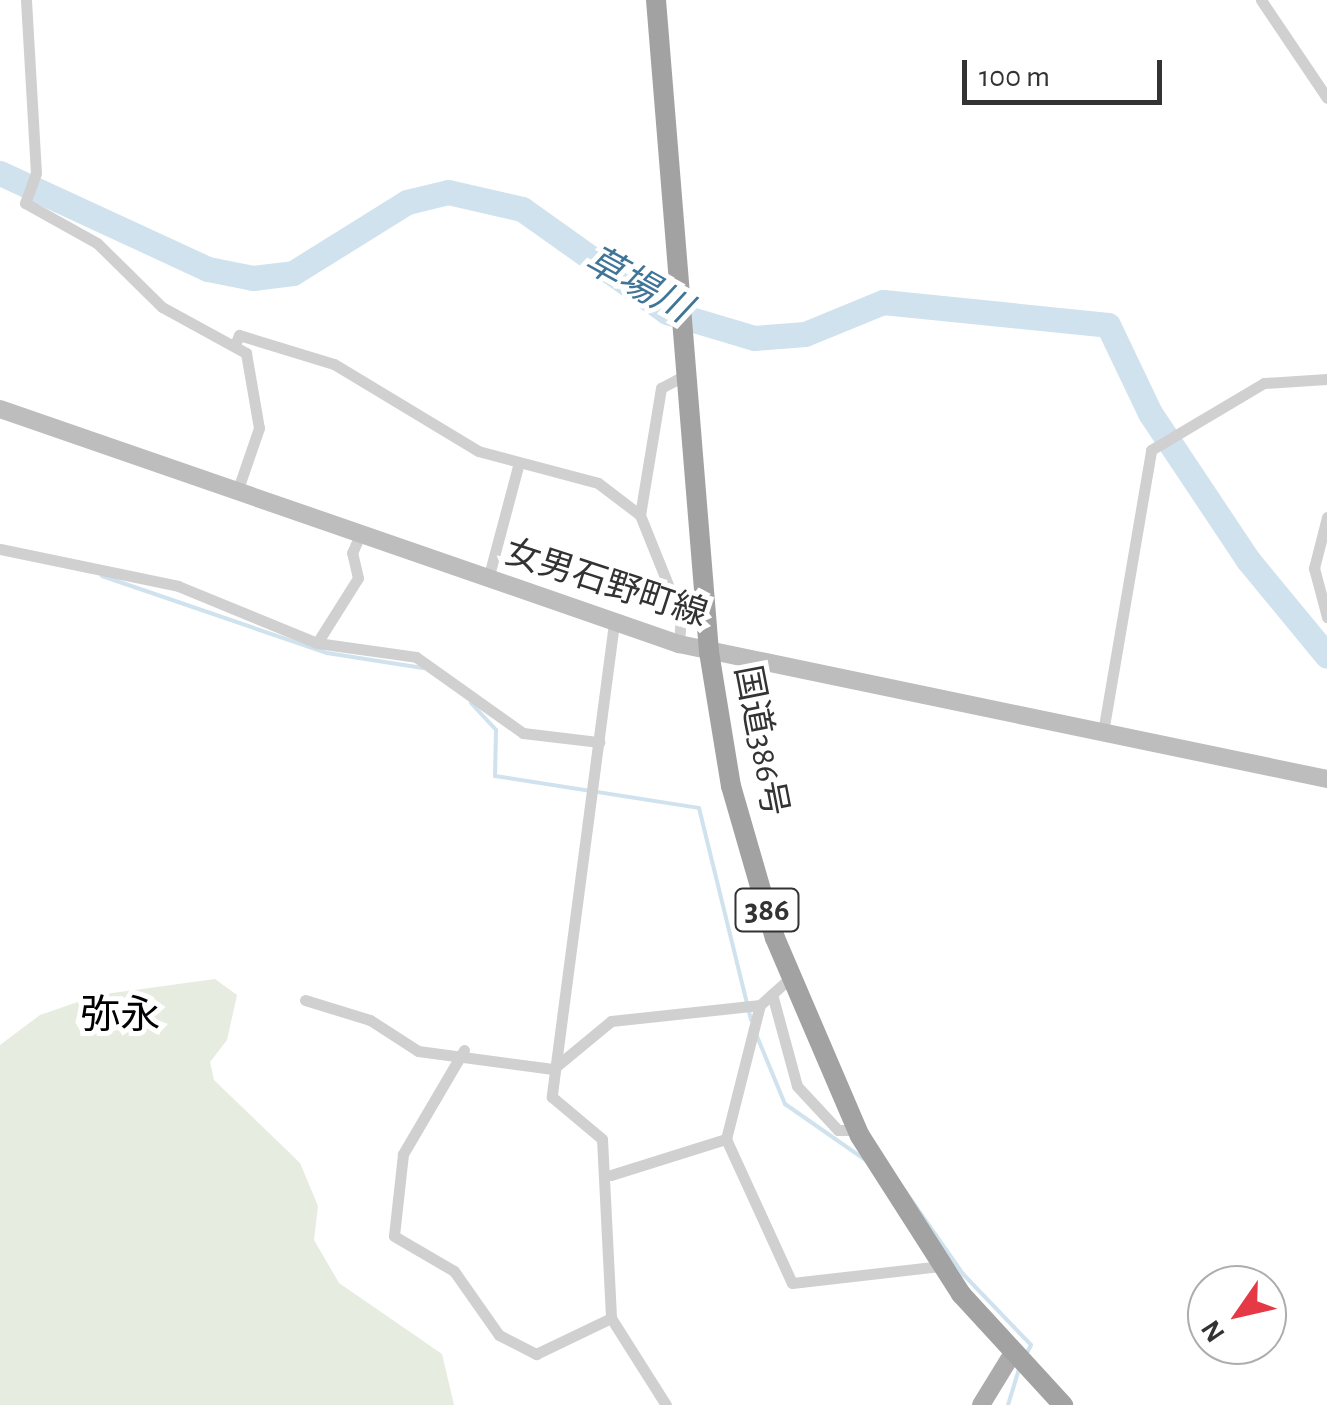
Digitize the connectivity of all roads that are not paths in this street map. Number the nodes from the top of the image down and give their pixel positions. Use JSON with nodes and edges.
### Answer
{"nodes":[{"id":1,"x":26,"y":0,"type":"edge"},
{"id":2,"x":656,"y":0,"type":"edge"},
{"id":3,"x":1261,"y":0,"type":"edge"},
{"id":4,"x":1322,"y":83,"type":"edge"},
{"id":5,"x":1327,"y":98,"type":"edge"},
{"id":6,"x":235,"y":345,"type":"junction"},
{"id":7,"x":680,"y":378,"type":"junction"},
{"id":8,"x":1327,"y":379,"type":"edge"},
{"id":9,"x":0,"y":409,"type":"edge"},
{"id":10,"x":518,"y":466,"type":"junction"},
{"id":11,"x":237,"y":492,"type":"junction"},
{"id":12,"x":640,"y":515,"type":"junction"},
{"id":13,"x":1327,"y":517,"type":"edge"},
{"id":14,"x":360,"y":535,"type":"junction"},
{"id":15,"x":0,"y":549,"type":"edge"},
{"id":16,"x":488,"y":579,"type":"junction"},
{"id":17,"x":1327,"y":617,"type":"edge"},
{"id":18,"x":614,"y":623,"type":"junction"},
{"id":19,"x":317,"y":643,"type":"junction"},
{"id":20,"x":679,"y":644,"type":"junction"},
{"id":21,"x":709,"y":652,"type":"junction"},
{"id":22,"x":1103,"y":732,"type":"junction"},
{"id":23,"x":599,"y":742,"type":"junction"},
{"id":24,"x":1327,"y":778,"type":"edge"},
{"id":25,"x":790,"y":978,"type":"junction"},
{"id":26,"x":772,"y":994,"type":"junction"},
{"id":27,"x":304,"y":1000,"type":"dead end"},
{"id":28,"x":760,"y":1005,"type":"junction"},
{"id":29,"x":464,"y":1050,"type":"junction"},
{"id":30,"x":554,"y":1068,"type":"junction"},
{"id":31,"x":858,"y":1130,"type":"junction"},
{"id":32,"x":726,"y":1140,"type":"junction"},
{"id":33,"x":610,"y":1175,"type":"junction"},
{"id":34,"x":942,"y":1266,"type":"junction"},
{"id":35,"x":611,"y":1318,"type":"junction"},
{"id":36,"x":1011,"y":1356,"type":"junction"},
{"id":37,"x":666,"y":1405,"type":"edge"},
{"id":38,"x":981,"y":1405,"type":"edge"},
{"id":39,"x":1064,"y":1405,"type":"edge"}],
"edges":[{"from":1,"to":6,"type":"street"},
{"from":2,"to":7,"type":"highway","name":"国道386号","number":"386"},
{"from":3,"to":4,"type":"street"},
{"from":4,"to":5,"type":"street"},
{"from":6,"to":10,"type":"street"},
{"from":6,"to":11,"type":"street"},
{"from":7,"to":12,"type":"street"},
{"from":7,"to":21,"type":"highway","name":"国道386号","number":"386"},
{"from":8,"to":22,"type":"street"},
{"from":9,"to":11,"type":"main road","name":"女男石野町線"},
{"from":10,"to":12,"type":"street"},
{"from":10,"to":16,"type":"street"},
{"from":11,"to":14,"type":"main road","name":"女男石野町線"},
{"from":12,"to":20,"type":"street"},
{"from":13,"to":17,"type":"street"},
{"from":14,"to":16,"type":"main road","name":"女男石野町線"},
{"from":14,"to":19,"type":"street"},
{"from":15,"to":19,"type":"street"},
{"from":16,"to":18,"type":"main road","name":"女男石野町線"},
{"from":18,"to":20,"type":"main road","name":"女男石野町線"},
{"from":18,"to":23,"type":"street"},
{"from":19,"to":23,"type":"street"},
{"from":20,"to":21,"type":"main road","name":"女男石野町線"},
{"from":21,"to":22,"type":"main road","name":"女男石野町線"},
{"from":21,"to":25,"type":"highway","name":"国道386号","number":"386"},
{"from":22,"to":24,"type":"main road","name":"女男石野町線"},
{"from":23,"to":30,"type":"street"},
{"from":25,"to":26,"type":"street"},
{"from":25,"to":31,"type":"highway","name":"国道386号","number":"386"},
{"from":26,"to":28,"type":"street"},
{"from":26,"to":31,"type":"street"},
{"from":27,"to":29,"type":"street"},
{"from":28,"to":30,"type":"street"},
{"from":28,"to":32,"type":"street"},
{"from":29,"to":30,"type":"street"},
{"from":29,"to":35,"type":"street"},
{"from":30,"to":33,"type":"street"},
{"from":31,"to":34,"type":"highway","name":"国道386号","number":"386"},
{"from":32,"to":33,"type":"street"},
{"from":32,"to":34,"type":"street"},
{"from":33,"to":35,"type":"street"},
{"from":34,"to":36,"type":"highway","name":"国道386号","number":"386"},
{"from":35,"to":37,"type":"street"},
{"from":36,"to":38,"type":"main road"},
{"from":36,"to":39,"type":"highway","name":"国道386号","number":"386"}]}
